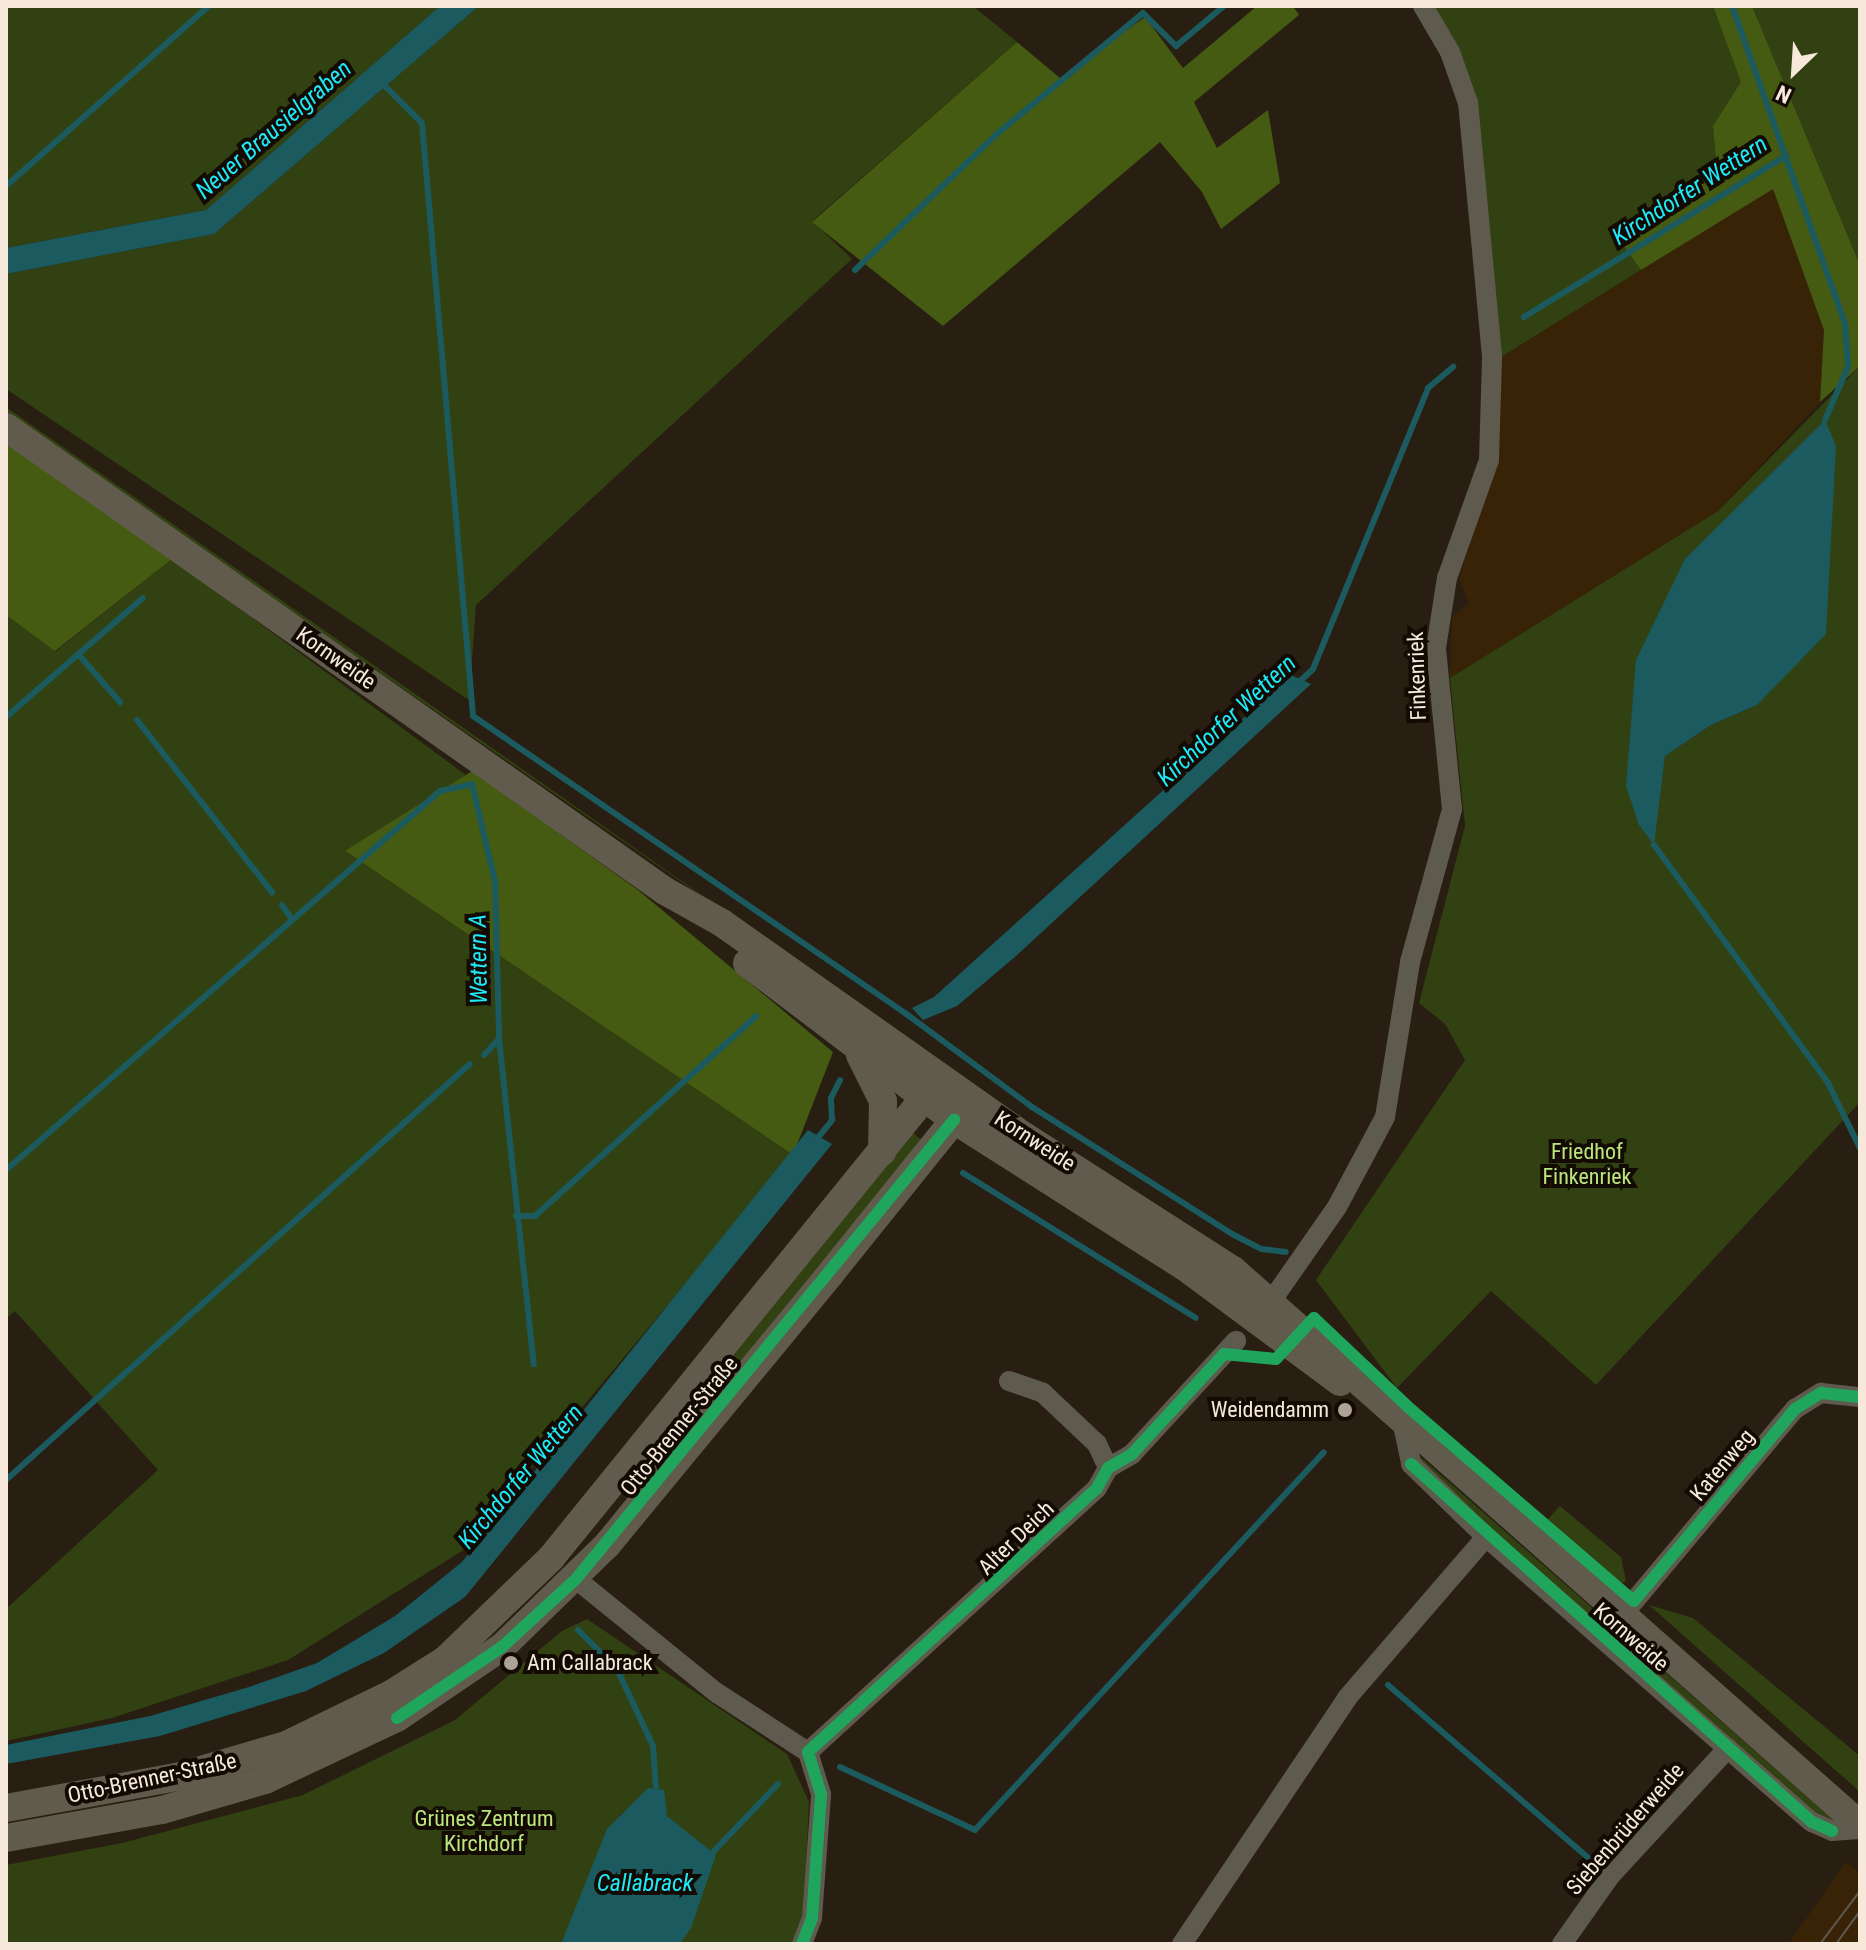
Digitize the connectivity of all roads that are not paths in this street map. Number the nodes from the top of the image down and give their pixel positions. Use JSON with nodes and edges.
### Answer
{"nodes":[{"id":1,"x":1423,"y":6,"type":"edge"},
{"id":2,"x":6,"y":427,"type":"edge"},
{"id":3,"x":665,"y":891,"type":"junction"},
{"id":4,"x":847,"y":1038,"type":"junction"},
{"id":5,"x":955,"y":1088,"type":"junction"},
{"id":6,"x":924,"y":1098,"type":"junction"},
{"id":7,"x":954,"y":1120,"type":"junction"},
{"id":8,"x":882,"y":1152,"type":"junction"},
{"id":9,"x":1265,"y":1310,"type":"junction"},
{"id":10,"x":1236,"y":1341,"type":"dead end"},
{"id":11,"x":1009,"y":1381,"type":"dead end"},
{"id":12,"x":1860,"y":1397,"type":"edge"},
{"id":13,"x":1396,"y":1418,"type":"junction"},
{"id":14,"x":1108,"y":1468,"type":"junction"},
{"id":15,"x":1486,"y":1537,"type":"junction"},
{"id":16,"x":551,"y":1558,"type":"junction"},
{"id":17,"x":576,"y":1579,"type":"junction"},
{"id":18,"x":1620,"y":1618,"type":"junction"},
{"id":19,"x":1728,"y":1748,"type":"junction"},
{"id":20,"x":808,"y":1752,"type":"junction"},
{"id":21,"x":6,"y":1808,"type":"edge"},
{"id":22,"x":1860,"y":1827,"type":"edge"},
{"id":23,"x":6,"y":1838,"type":"edge"},
{"id":24,"x":802,"y":1944,"type":"edge"},
{"id":25,"x":1182,"y":1944,"type":"edge"},
{"id":26,"x":1562,"y":1944,"type":"edge"}],
"edges":[{"from":1,"to":9,"type":"street","name":"Finkenriek"},
{"from":2,"to":3,"type":"main road","name":"Kornweide"},
{"from":3,"to":4,"type":"main road","name":"Kornweide"},
{"from":3,"to":5,"type":"main road","name":"Kornweide"},
{"from":4,"to":6,"type":"main road","name":"Kornweide"},
{"from":4,"to":8,"type":"main road"},
{"from":5,"to":6,"type":"main road"},
{"from":5,"to":7,"type":"main road"},
{"from":5,"to":9,"type":"main road","name":"Kornweide"},
{"from":6,"to":7,"type":"main road","name":"Kornweide"},
{"from":6,"to":8,"type":"main road","name":"Otto-Brenner-Straße"},
{"from":7,"to":9,"type":"main road","name":"Kornweide"},
{"from":7,"to":17,"type":"main road","name":"Otto-Brenner-Straße"},
{"from":8,"to":16,"type":"main road","name":"Otto-Brenner-Straße"},
{"from":9,"to":13,"type":"main road","name":"Kornweide"},
{"from":10,"to":14,"type":"street","name":"Alter Deich"},
{"from":11,"to":14,"type":"street"},
{"from":12,"to":18,"type":"street","name":"Katenweg"},
{"from":13,"to":15,"type":"street","name":"Kornweide"},
{"from":13,"to":18,"type":"main road","name":"Kornweide"},
{"from":14,"to":20,"type":"street","name":"Alter Deich"},
{"from":15,"to":19,"type":"street","name":"Kornweide"},
{"from":15,"to":25,"type":"street"},
{"from":16,"to":17,"type":"main road"},
{"from":16,"to":21,"type":"main road","name":"Otto-Brenner-Straße"},
{"from":17,"to":20,"type":"street"},
{"from":17,"to":23,"type":"main road","name":"Otto-Brenner-Straße"},
{"from":18,"to":22,"type":"main road","name":"Kornweide"},
{"from":19,"to":22,"type":"street","name":"Kornweide"},
{"from":19,"to":26,"type":"street","name":"Siebenbrüderweide"},
{"from":20,"to":24,"type":"street"}]}
